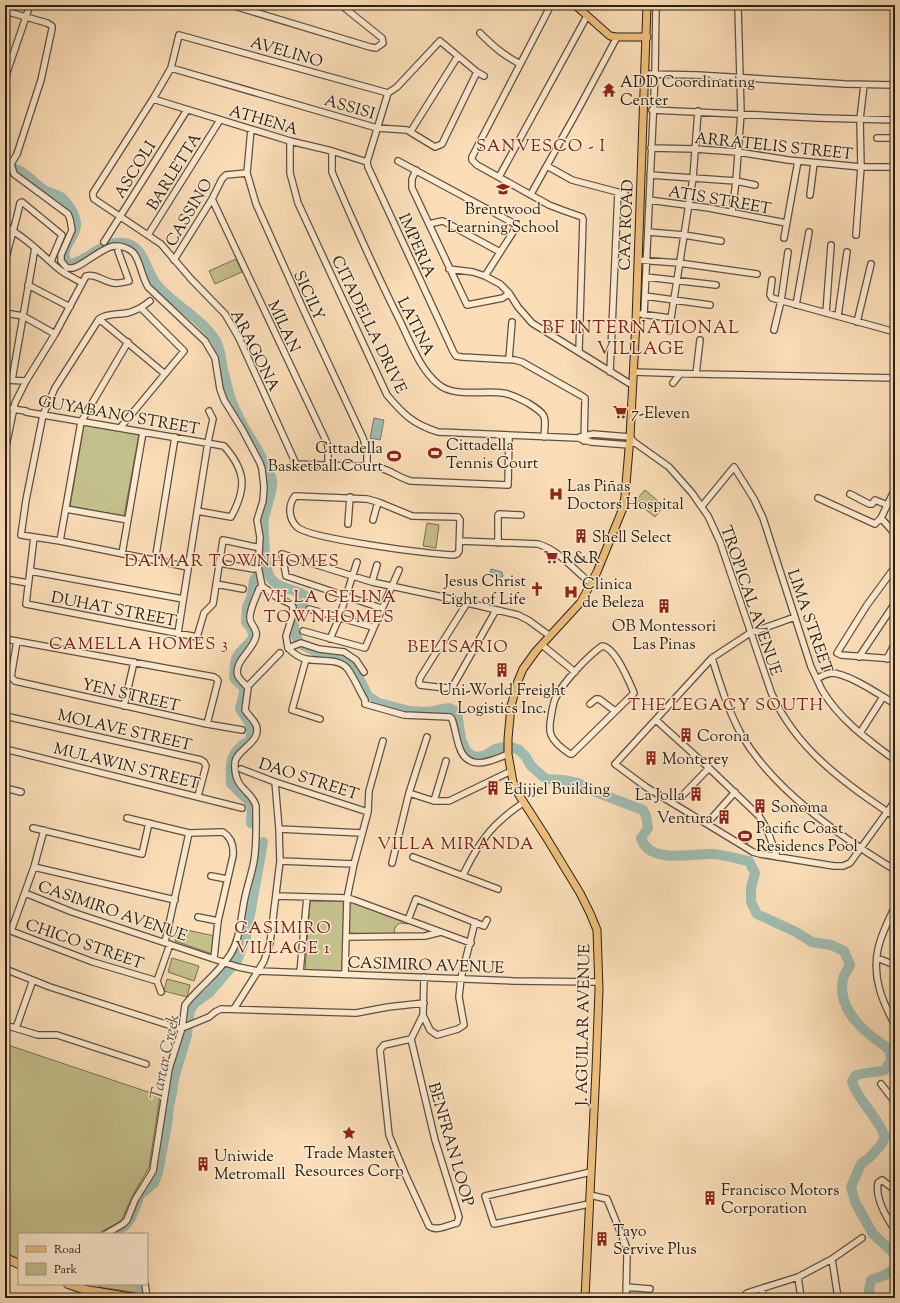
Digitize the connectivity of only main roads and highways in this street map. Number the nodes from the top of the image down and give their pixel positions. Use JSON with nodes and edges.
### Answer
{"nodes":[{"id":1,"x":575,"y":5,"type":"edge"},
{"id":2,"x":647,"y":5,"type":"edge"},
{"id":3,"x":646,"y":37,"type":"junction"},
{"id":4,"x":508,"y":740,"type":"joint"},
{"id":5,"x":5,"y":1258,"type":"edge"},
{"id":6,"x":18,"y":1264,"type":"edge"},
{"id":7,"x":71,"y":1285,"type":"edge"},
{"id":8,"x":116,"y":1297,"type":"edge"},
{"id":9,"x":134,"y":1298,"type":"edge"},
{"id":10,"x":584,"y":1298,"type":"edge"}],
"edges":[{"from":1,"to":3,"type":"main road"},
{"from":2,"to":3,"type":"main road","name":"CAA ROAD"},
{"from":3,"to":4,"type":"main road","name":"CAA ROAD"},
{"from":4,"to":10,"type":"main road","name":"J. AGUILAR AVENUE"},
{"from":5,"to":6,"type":"highway"},
{"from":7,"to":8,"type":"highway"},
{"from":8,"to":9,"type":"highway"}]}
